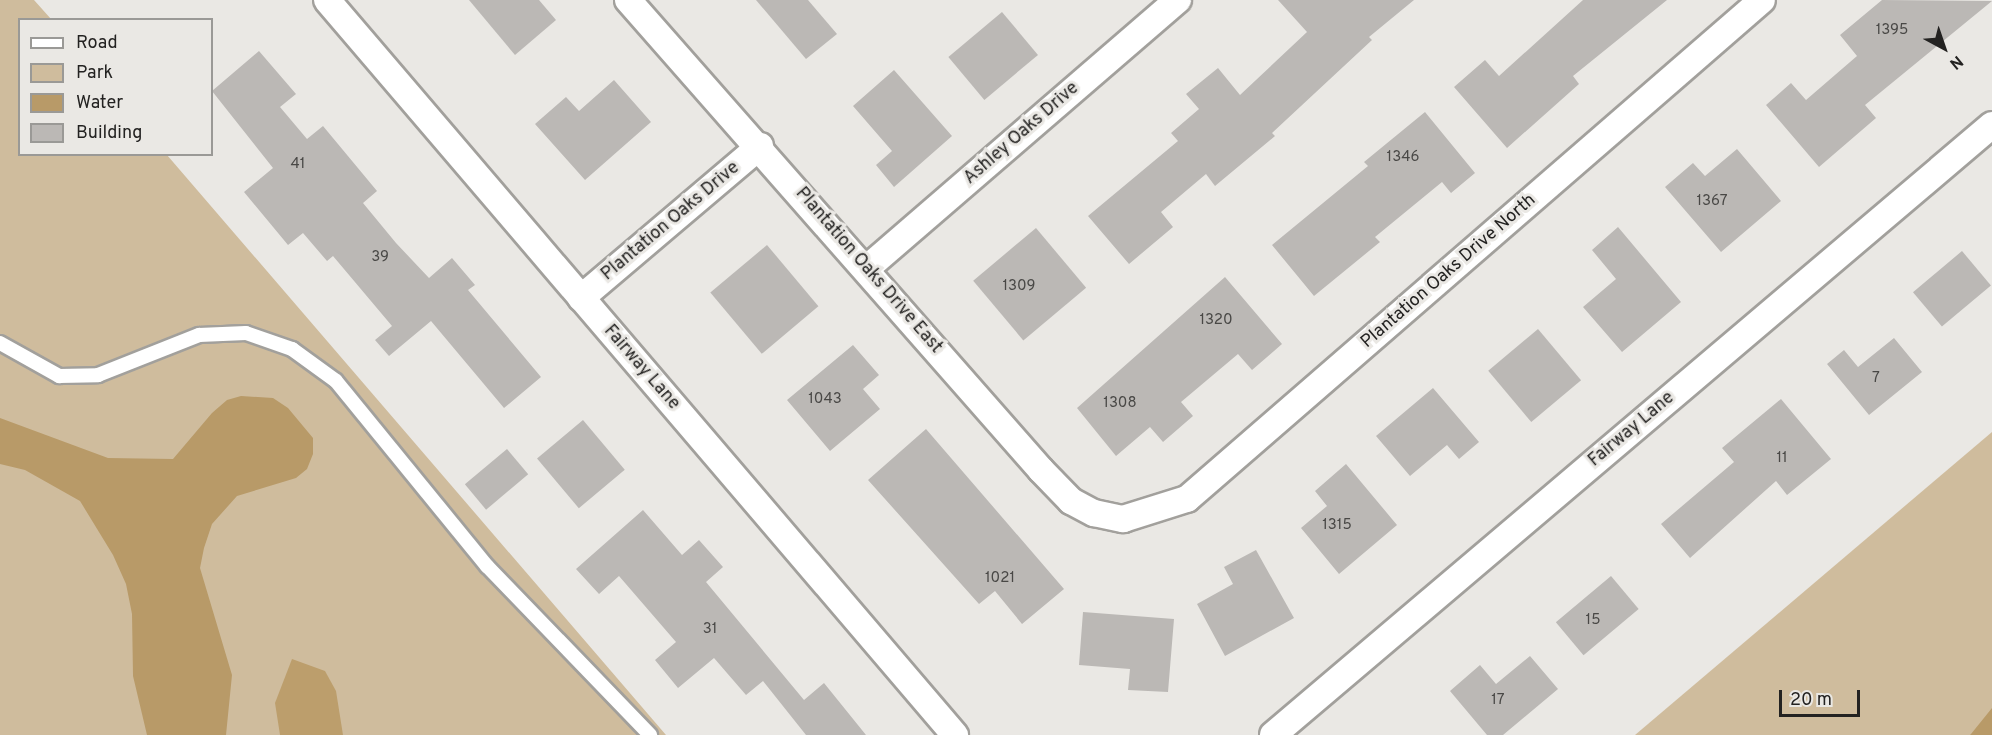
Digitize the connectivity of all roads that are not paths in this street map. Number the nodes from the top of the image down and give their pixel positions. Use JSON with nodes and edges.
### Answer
{"nodes":[{"id":1,"x":327,"y":0,"type":"edge"},
{"id":2,"x":628,"y":0,"type":"edge"},
{"id":3,"x":1178,"y":0,"type":"edge"},
{"id":4,"x":1762,"y":0,"type":"edge"},
{"id":5,"x":1992,"y":125,"type":"edge"},
{"id":6,"x":760,"y":146,"type":"junction"},
{"id":7,"x":866,"y":269,"type":"junction"},
{"id":8,"x":581,"y":298,"type":"junction"},
{"id":9,"x":0,"y":343,"type":"edge"},
{"id":10,"x":1123,"y":519,"type":"joint"},
{"id":11,"x":650,"y":735,"type":"edge"},
{"id":12,"x":955,"y":735,"type":"edge"},
{"id":13,"x":1273,"y":735,"type":"edge"}],
"edges":[{"from":1,"to":8,"type":"street","name":"Fairway Lane"},
{"from":2,"to":6,"type":"street","name":"Plantation Oaks Drive East"},
{"from":3,"to":7,"type":"street","name":"Ashley Oaks Drive"},
{"from":4,"to":10,"type":"street","name":"Plantation Oaks Drive North"},
{"from":5,"to":13,"type":"street","name":"Fairway Lane"},
{"from":6,"to":7,"type":"street","name":"Plantation Oaks Drive East"},
{"from":6,"to":8,"type":"street","name":"Plantation Oaks Drive"},
{"from":7,"to":10,"type":"street","name":"Plantation Oaks Drive East"},
{"from":8,"to":12,"type":"street","name":"Fairway Lane"},
{"from":9,"to":11,"type":"lane"}]}
